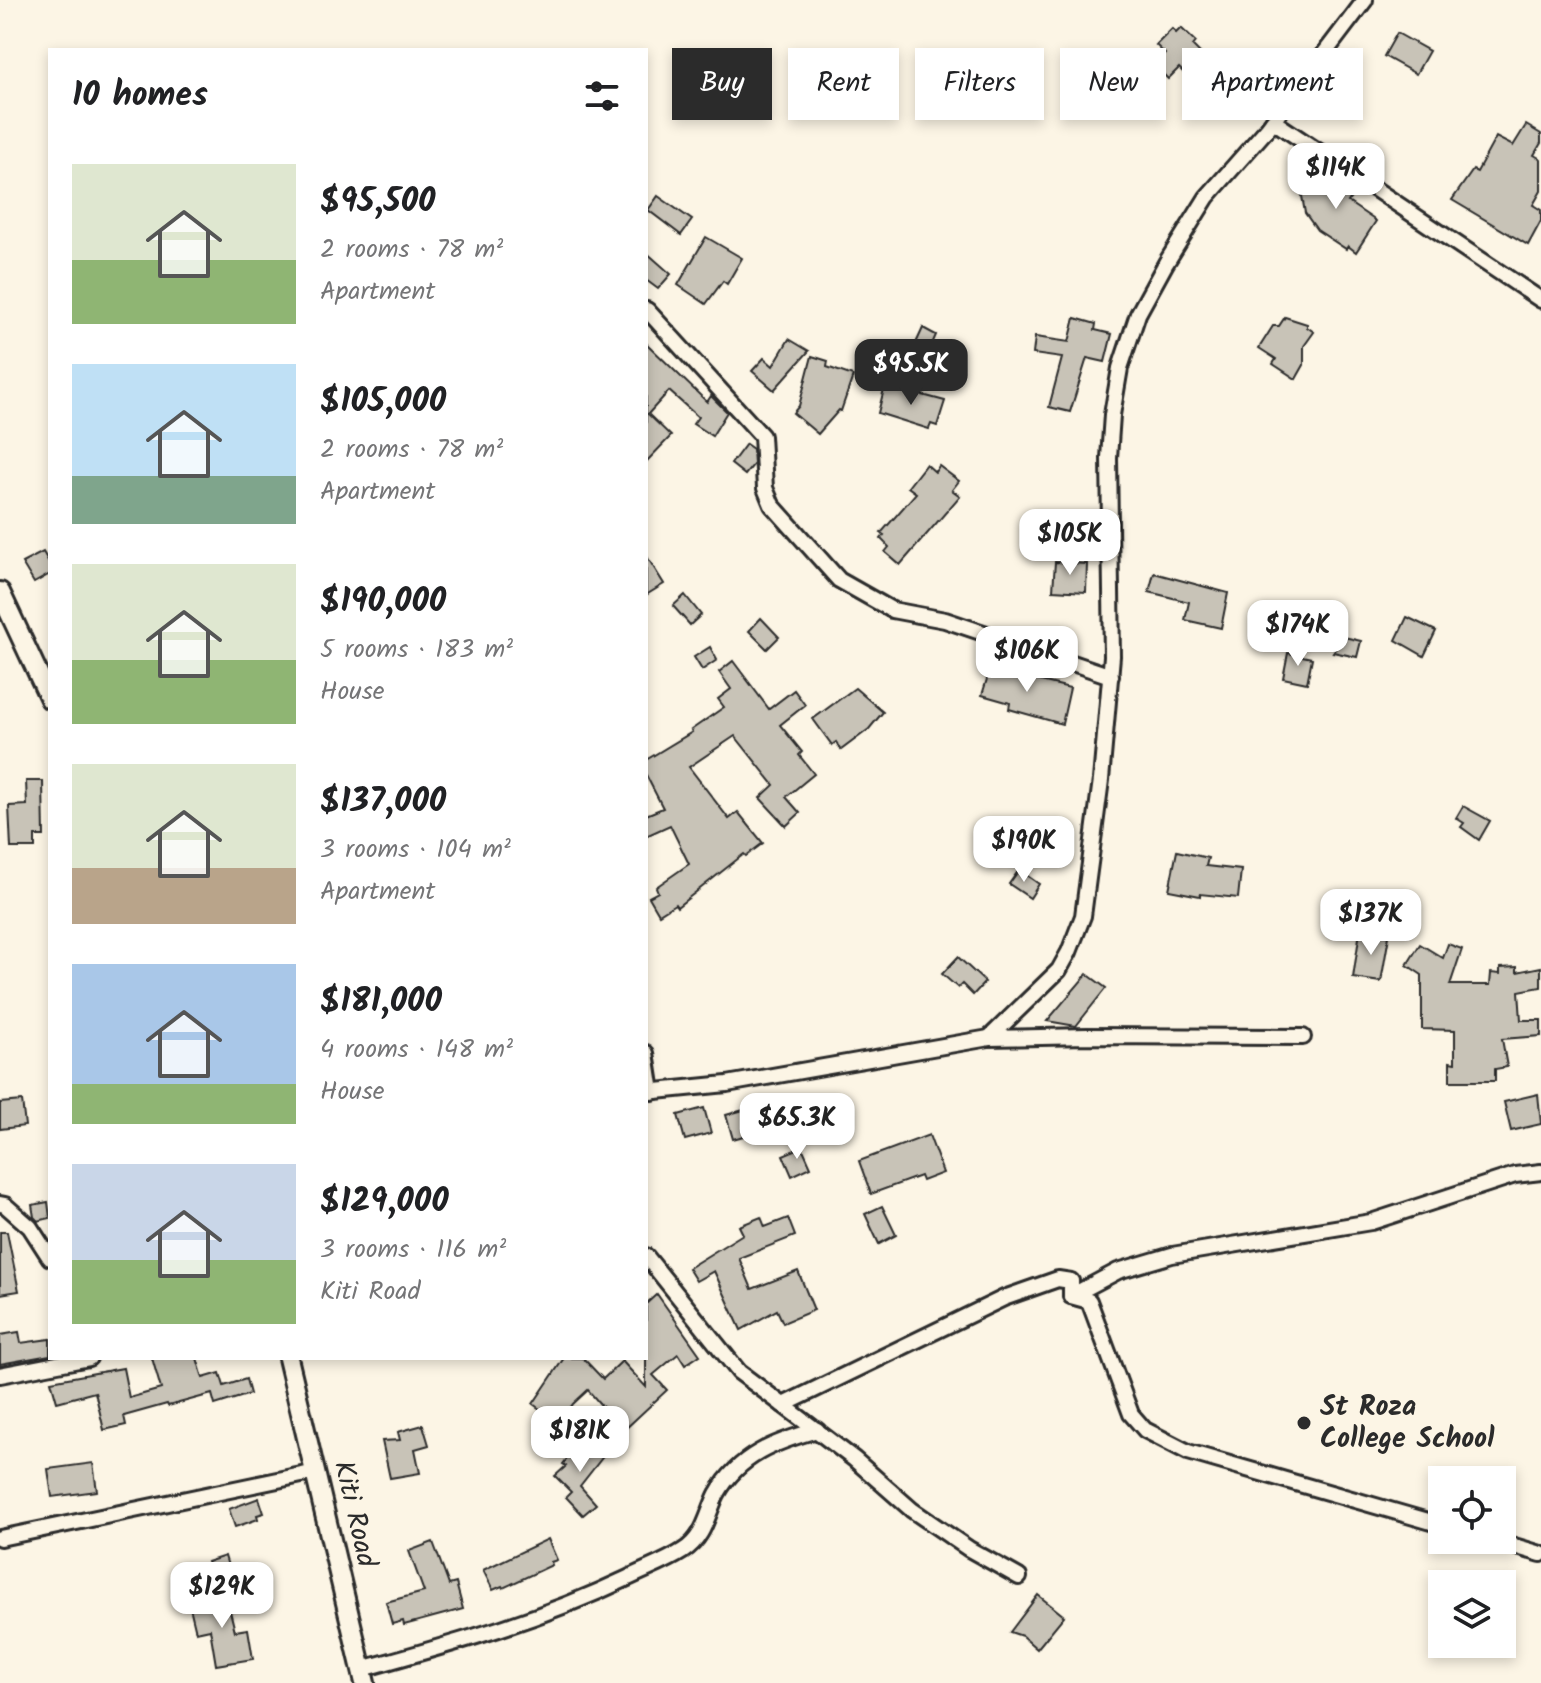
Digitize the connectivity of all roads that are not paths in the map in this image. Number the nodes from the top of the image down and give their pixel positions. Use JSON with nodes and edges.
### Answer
{"nodes":[{"id":1,"x":1365,"y":0,"type":"edge"},
{"id":2,"x":1273,"y":121,"type":"junction"},
{"id":3,"x":1541,"y":300,"type":"edge"},
{"id":4,"x":648,"y":311,"type":"edge"},
{"id":5,"x":0,"y":592,"type":"edge"},
{"id":6,"x":1111,"y":676,"type":"junction"},
{"id":7,"x":48,"y":695,"type":"edge"},
{"id":8,"x":1303,"y":1037,"type":"dead end"},
{"id":9,"x":989,"y":1038,"type":"junction"},
{"id":10,"x":649,"y":1092,"type":"edge"},
{"id":11,"x":1541,"y":1172,"type":"edge"},
{"id":12,"x":0,"y":1204,"type":"edge"},
{"id":13,"x":48,"y":1255,"type":"edge"},
{"id":14,"x":648,"y":1258,"type":"edge"},
{"id":15,"x":1071,"y":1296,"type":"junction"},
{"id":16,"x":79,"y":1360,"type":"edge"},
{"id":17,"x":288,"y":1360,"type":"edge"},
{"id":18,"x":0,"y":1375,"type":"edge"},
{"id":19,"x":783,"y":1405,"type":"junction"},
{"id":20,"x":817,"y":1430,"type":"junction"},
{"id":21,"x":316,"y":1472,"type":"junction"},
{"id":22,"x":1428,"y":1521,"type":"edge"},
{"id":23,"x":0,"y":1538,"type":"edge"},
{"id":24,"x":1516,"y":1547,"type":"edge"},
{"id":25,"x":1541,"y":1554,"type":"edge"},
{"id":26,"x":1019,"y":1577,"type":"dead end"},
{"id":27,"x":364,"y":1676,"type":"edge"}],
"edges":[{"from":1,"to":2,"type":"street"},
{"from":2,"to":3,"type":"street"},
{"from":2,"to":6,"type":"street"},
{"from":4,"to":6,"type":"street"},
{"from":5,"to":7,"type":"street"},
{"from":6,"to":9,"type":"street"},
{"from":8,"to":9,"type":"street"},
{"from":9,"to":10,"type":"street"},
{"from":11,"to":15,"type":"street"},
{"from":12,"to":13,"type":"street"},
{"from":14,"to":19,"type":"street"},
{"from":15,"to":19,"type":"street"},
{"from":15,"to":22,"type":"street"},
{"from":16,"to":18,"type":"street"},
{"from":17,"to":21,"type":"street","name":"Kiti Road"},
{"from":19,"to":20,"type":"street"},
{"from":20,"to":26,"type":"street"},
{"from":20,"to":27,"type":"street"},
{"from":21,"to":23,"type":"street"},
{"from":21,"to":27,"type":"street","name":"Kiti Road"},
{"from":24,"to":25,"type":"street"}]}
